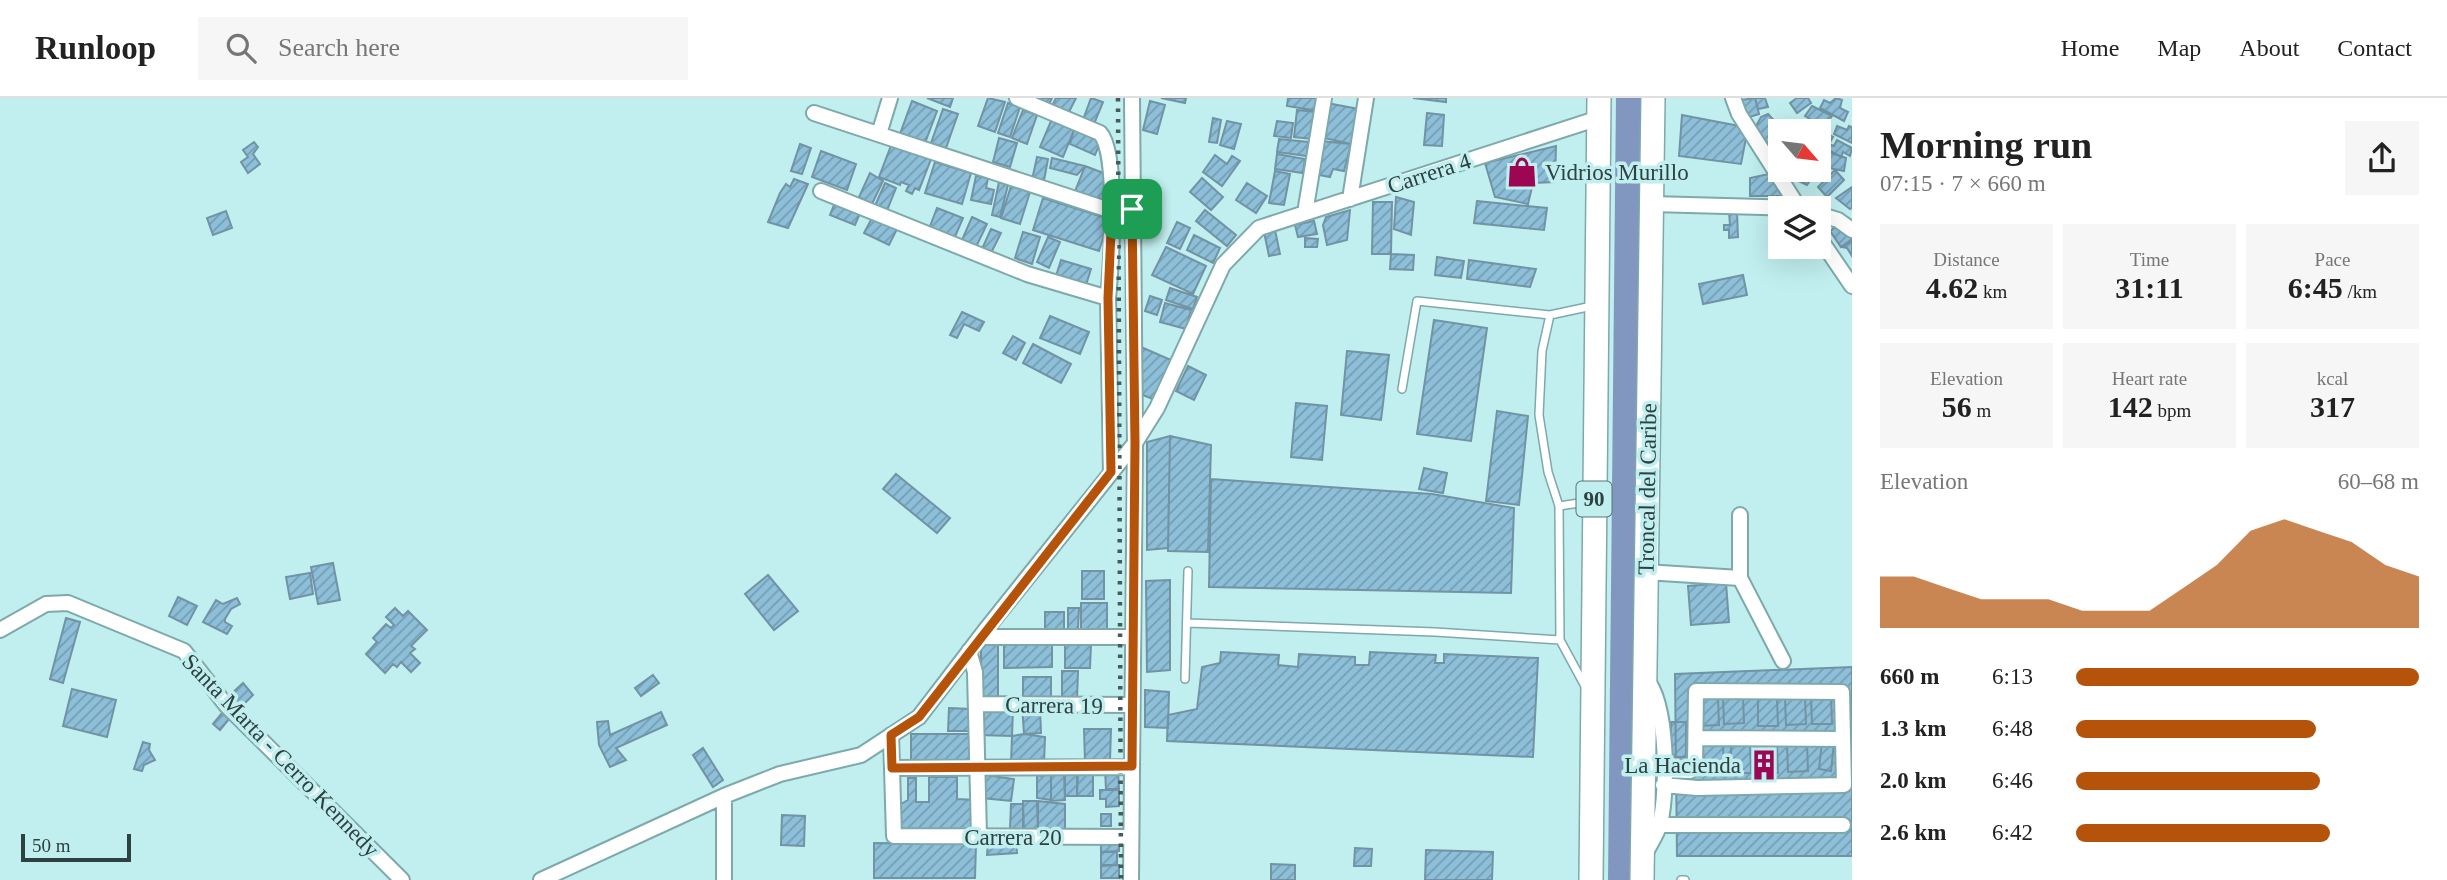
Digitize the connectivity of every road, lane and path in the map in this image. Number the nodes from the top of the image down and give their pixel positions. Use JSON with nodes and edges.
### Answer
{"nodes":[{"id":1,"x":890,"y":98,"type":"edge"},
{"id":2,"x":1017,"y":98,"type":"edge"},
{"id":3,"x":1132,"y":98,"type":"edge"},
{"id":4,"x":1324,"y":98,"type":"edge"},
{"id":5,"x":1366,"y":98,"type":"edge"},
{"id":6,"x":1653,"y":98,"type":"edge"},
{"id":7,"x":1733,"y":98,"type":"edge"},
{"id":8,"x":1599,"y":108,"type":"edge"},
{"id":9,"x":814,"y":113,"type":"dead end"},
{"id":10,"x":879,"y":134,"type":"junction"},
{"id":11,"x":821,"y":191,"type":"dead end"},
{"id":12,"x":1792,"y":196,"type":"edge"},
{"id":13,"x":1350,"y":199,"type":"junction"},
{"id":14,"x":1652,"y":204,"type":"junction"},
{"id":15,"x":1768,"y":207,"type":"edge"},
{"id":16,"x":1132,"y":209,"type":"junction"},
{"id":17,"x":1112,"y":210,"type":"junction"},
{"id":18,"x":1305,"y":213,"type":"junction"},
{"id":19,"x":1831,"y":218,"type":"edge"},
{"id":20,"x":1852,"y":230,"type":"edge"},
{"id":21,"x":1831,"y":255,"type":"edge"},
{"id":22,"x":1852,"y":286,"type":"edge"},
{"id":23,"x":1108,"y":298,"type":"junction"},
{"id":24,"x":1595,"y":306,"type":"junction"},
{"id":25,"x":1550,"y":315,"type":"junction"},
{"id":26,"x":1402,"y":388,"type":"dead end"},
{"id":27,"x":1135,"y":443,"type":"junction"},
{"id":28,"x":1111,"y":472,"type":"junction"},
{"id":29,"x":1594,"y":501,"type":"junction"},
{"id":30,"x":1559,"y":506,"type":"junction"},
{"id":31,"x":1740,"y":515,"type":"dead end"},
{"id":32,"x":1188,"y":571,"type":"dead end"},
{"id":33,"x":1645,"y":572,"type":"junction"},
{"id":34,"x":1740,"y":578,"type":"junction"},
{"id":35,"x":1188,"y":622,"type":"junction"},
{"id":36,"x":0,"y":630,"type":"edge"},
{"id":37,"x":980,"y":637,"type":"junction"},
{"id":38,"x":1132,"y":637,"type":"junction"},
{"id":39,"x":1560,"y":640,"type":"junction"},
{"id":40,"x":969,"y":651,"type":"junction"},
{"id":41,"x":1783,"y":661,"type":"dead end"},
{"id":42,"x":1644,"y":676,"type":"junction"},
{"id":43,"x":1185,"y":679,"type":"dead end"},
{"id":44,"x":1592,"y":701,"type":"junction"},
{"id":45,"x":977,"y":704,"type":"junction"},
{"id":46,"x":1132,"y":705,"type":"junction"},
{"id":47,"x":891,"y":735,"type":"junction"},
{"id":48,"x":1696,"y":738,"type":"junction"},
{"id":49,"x":1843,"y":739,"type":"junction"},
{"id":50,"x":1132,"y":766,"type":"junction"},
{"id":51,"x":892,"y":768,"type":"junction"},
{"id":52,"x":978,"y":769,"type":"junction"},
{"id":53,"x":1663,"y":769,"type":"junction"},
{"id":54,"x":1663,"y":785,"type":"junction"},
{"id":55,"x":724,"y":796,"type":"junction"},
{"id":56,"x":1660,"y":825,"type":"junction"},
{"id":57,"x":1843,"y":825,"type":"dead end"},
{"id":58,"x":979,"y":836,"type":"junction"},
{"id":59,"x":1131,"y":837,"type":"junction"},
{"id":60,"x":1642,"y":871,"type":"edge"},
{"id":61,"x":402,"y":880,"type":"edge"},
{"id":62,"x":541,"y":880,"type":"edge"},
{"id":63,"x":724,"y":880,"type":"edge"},
{"id":64,"x":1131,"y":880,"type":"edge"},
{"id":65,"x":1591,"y":880,"type":"edge"}],
"edges":[{"from":1,"to":10,"type":"street"},
{"from":2,"to":17,"type":"street"},
{"from":3,"to":16,"type":"street"},
{"from":4,"to":18,"type":"street"},
{"from":5,"to":13,"type":"street"},
{"from":6,"to":14,"type":"highway","name":"Troncal del Caribe"},
{"from":7,"to":12,"type":"street"},
{"from":8,"to":13,"type":"street","name":"Carrera 4"},
{"from":8,"to":24,"type":"highway","number":"90"},
{"from":9,"to":10,"type":"street"},
{"from":10,"to":17,"type":"street"},
{"from":11,"to":23,"type":"street"},
{"from":13,"to":18,"type":"street","name":"Carrera 4"},
{"from":14,"to":15,"type":"street"},
{"from":14,"to":33,"type":"highway","name":"Troncal del Caribe"},
{"from":16,"to":17,"type":"street"},
{"from":16,"to":27,"type":"street"},
{"from":17,"to":23,"type":"street"},
{"from":18,"to":27,"type":"street","name":"Carrera 4"},
{"from":19,"to":20,"type":"street"},
{"from":21,"to":22,"type":"street"},
{"from":23,"to":28,"type":"street"},
{"from":24,"to":25,"type":"lane"},
{"from":24,"to":29,"type":"highway","number":"90"},
{"from":25,"to":26,"type":"lane"},
{"from":25,"to":30,"type":"lane"},
{"from":27,"to":28,"type":"street"},
{"from":27,"to":38,"type":"street"},
{"from":28,"to":37,"type":"street"},
{"from":29,"to":30,"type":"lane"},
{"from":29,"to":44,"type":"highway","number":"90"},
{"from":30,"to":39,"type":"lane"},
{"from":31,"to":34,"type":"street"},
{"from":32,"to":35,"type":"lane"},
{"from":33,"to":34,"type":"street"},
{"from":33,"to":42,"type":"highway","name":"Troncal del Caribe"},
{"from":34,"to":41,"type":"street"},
{"from":35,"to":39,"type":"lane"},
{"from":35,"to":43,"type":"lane"},
{"from":36,"to":61,"type":"street","name":"Santa Marta - Cerro Kennedy"},
{"from":37,"to":38,"type":"street"},
{"from":37,"to":40,"type":"street"},
{"from":38,"to":46,"type":"street"},
{"from":39,"to":44,"type":"lane"},
{"from":40,"to":45,"type":"street"},
{"from":40,"to":47,"type":"street"},
{"from":42,"to":53,"type":"street"},
{"from":42,"to":60,"type":"highway","name":"Troncal del Caribe"},
{"from":44,"to":65,"type":"highway","number":"90"},
{"from":45,"to":46,"type":"street","name":"Carrera 19"},
{"from":45,"to":52,"type":"street"},
{"from":46,"to":50,"type":"street"},
{"from":47,"to":51,"type":"street"},
{"from":47,"to":55,"type":"street"},
{"from":48,"to":49,"type":"street"},
{"from":48,"to":49,"type":"street"},
{"from":48,"to":53,"type":"street"},
{"from":49,"to":54,"type":"street"},
{"from":50,"to":52,"type":"street"},
{"from":50,"to":59,"type":"street"},
{"from":51,"to":52,"type":"street"},
{"from":51,"to":58,"type":"street","name":"Carrera 20"},
{"from":52,"to":58,"type":"street"},
{"from":53,"to":54,"type":"street"},
{"from":54,"to":56,"type":"street"},
{"from":55,"to":62,"type":"street"},
{"from":55,"to":63,"type":"street"},
{"from":56,"to":57,"type":"street"},
{"from":56,"to":60,"type":"street"},
{"from":58,"to":59,"type":"street","name":"Carrera 20"},
{"from":59,"to":64,"type":"street"}]}
